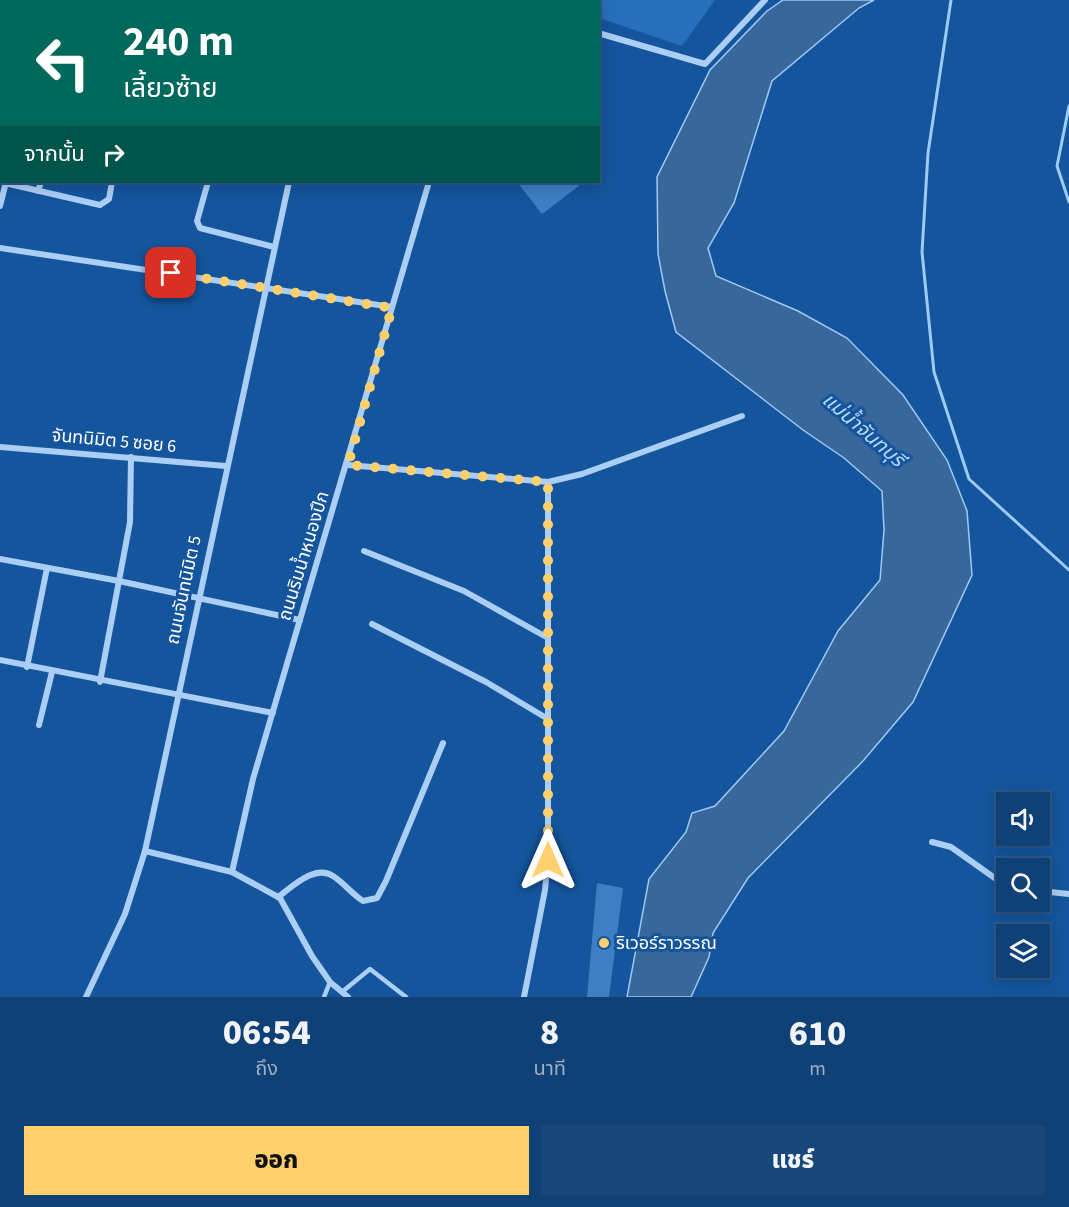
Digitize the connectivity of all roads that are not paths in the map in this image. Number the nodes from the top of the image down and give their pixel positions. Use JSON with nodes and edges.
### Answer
{"nodes":[{"id":1,"x":765,"y":0,"type":"edge"},
{"id":2,"x":600,"y":34,"type":"edge"},
{"id":3,"x":6,"y":183,"type":"edge"},
{"id":4,"x":10,"y":183,"type":"edge"},
{"id":5,"x":40,"y":183,"type":"edge"},
{"id":6,"x":112,"y":183,"type":"edge"},
{"id":7,"x":208,"y":183,"type":"edge"},
{"id":8,"x":289,"y":183,"type":"edge"},
{"id":9,"x":429,"y":183,"type":"edge"},
{"id":10,"x":38,"y":191,"type":"junction"},
{"id":11,"x":0,"y":206,"type":"edge"},
{"id":12,"x":274,"y":247,"type":"junction"},
{"id":13,"x":0,"y":248,"type":"edge"},
{"id":14,"x":265,"y":288,"type":"junction"},
{"id":15,"x":392,"y":308,"type":"junction"},
{"id":16,"x":742,"y":416,"type":"dead end"},
{"id":17,"x":0,"y":447,"type":"edge"},
{"id":18,"x":130,"y":457,"type":"junction"},
{"id":19,"x":348,"y":465,"type":"junction"},
{"id":20,"x":226,"y":466,"type":"junction"},
{"id":21,"x":548,"y":482,"type":"junction"},
{"id":22,"x":364,"y":551,"type":"dead end"},
{"id":23,"x":0,"y":560,"type":"edge"},
{"id":24,"x":46,"y":568,"type":"junction"},
{"id":25,"x":119,"y":580,"type":"junction"},
{"id":26,"x":198,"y":597,"type":"junction"},
{"id":27,"x":300,"y":620,"type":"junction"},
{"id":28,"x":372,"y":624,"type":"dead end"},
{"id":29,"x":548,"y":638,"type":"junction"},
{"id":30,"x":0,"y":660,"type":"edge"},
{"id":31,"x":27,"y":667,"type":"junction"},
{"id":32,"x":52,"y":672,"type":"junction"},
{"id":33,"x":100,"y":681,"type":"junction"},
{"id":34,"x":177,"y":696,"type":"junction"},
{"id":35,"x":273,"y":713,"type":"junction"},
{"id":36,"x":548,"y":718,"type":"junction"},
{"id":37,"x":39,"y":725,"type":"dead end"},
{"id":38,"x":443,"y":743,"type":"dead end"},
{"id":39,"x":932,"y":842,"type":"dead end"},
{"id":40,"x":145,"y":851,"type":"junction"},
{"id":41,"x":232,"y":872,"type":"junction"},
{"id":42,"x":996,"y":879,"type":"edge"},
{"id":43,"x":1050,"y":892,"type":"edge"},
{"id":44,"x":1069,"y":894,"type":"edge"},
{"id":45,"x":278,"y":897,"type":"junction"},
{"id":46,"x":330,"y":982,"type":"junction"},
{"id":47,"x":342,"y":992,"type":"junction"},
{"id":48,"x":87,"y":997,"type":"edge"},
{"id":49,"x":324,"y":997,"type":"edge"},
{"id":50,"x":348,"y":997,"type":"edge"},
{"id":51,"x":406,"y":997,"type":"edge"},
{"id":52,"x":524,"y":997,"type":"edge"}],
"edges":[{"from":1,"to":2,"type":"street"},
{"from":3,"to":11,"type":"street"},
{"from":4,"to":10,"type":"street"},
{"from":5,"to":10,"type":"street"},
{"from":6,"to":10,"type":"street"},
{"from":7,"to":12,"type":"street"},
{"from":8,"to":12,"type":"street","name":"ถนนจันทนิมิต 5"},
{"from":9,"to":15,"type":"street","name":"ถนนริมน้ำหนองปึก"},
{"from":12,"to":14,"type":"street","name":"ถนนจันทนิมิต 5"},
{"from":13,"to":14,"type":"street"},
{"from":14,"to":15,"type":"street"},
{"from":14,"to":20,"type":"street","name":"ถนนจันทนิมิต 5"},
{"from":15,"to":19,"type":"street","name":"ถนนริมน้ำหนองปึก"},
{"from":16,"to":21,"type":"street"},
{"from":17,"to":18,"type":"street","name":"จันทนิมิต 5 ซอย 6"},
{"from":18,"to":20,"type":"street","name":"จันทนิมิต 5 ซอย 6"},
{"from":18,"to":25,"type":"street"},
{"from":19,"to":21,"type":"street"},
{"from":19,"to":27,"type":"street","name":"ถนนริมน้ำหนองปึก"},
{"from":20,"to":26,"type":"street","name":"ถนนจันทนิมิต 5"},
{"from":21,"to":29,"type":"street"},
{"from":22,"to":29,"type":"street"},
{"from":23,"to":24,"type":"street"},
{"from":24,"to":25,"type":"street"},
{"from":24,"to":31,"type":"street"},
{"from":25,"to":26,"type":"street"},
{"from":25,"to":33,"type":"street"},
{"from":26,"to":27,"type":"street"},
{"from":26,"to":34,"type":"street","name":"ถนนจันทนิมิต 5"},
{"from":27,"to":35,"type":"street","name":"ถนนริมน้ำหนองปึก"},
{"from":28,"to":36,"type":"street"},
{"from":29,"to":36,"type":"street"},
{"from":30,"to":31,"type":"street"},
{"from":31,"to":32,"type":"street"},
{"from":32,"to":33,"type":"street"},
{"from":32,"to":37,"type":"street"},
{"from":33,"to":34,"type":"street"},
{"from":34,"to":35,"type":"street"},
{"from":34,"to":40,"type":"street","name":"ถนนจันทนิมิต 5"},
{"from":35,"to":41,"type":"street","name":"ถนนริมน้ำหนองปึก"},
{"from":36,"to":52,"type":"street"},
{"from":38,"to":45,"type":"street"},
{"from":39,"to":42,"type":"street"},
{"from":40,"to":41,"type":"street"},
{"from":40,"to":48,"type":"street","name":"ถนนจันทนิมิต 5"},
{"from":41,"to":45,"type":"street"},
{"from":43,"to":44,"type":"street"},
{"from":45,"to":46,"type":"street"},
{"from":46,"to":47,"type":"street"},
{"from":46,"to":49,"type":"lane"},
{"from":47,"to":50,"type":"street"},
{"from":47,"to":51,"type":"lane"}]}
